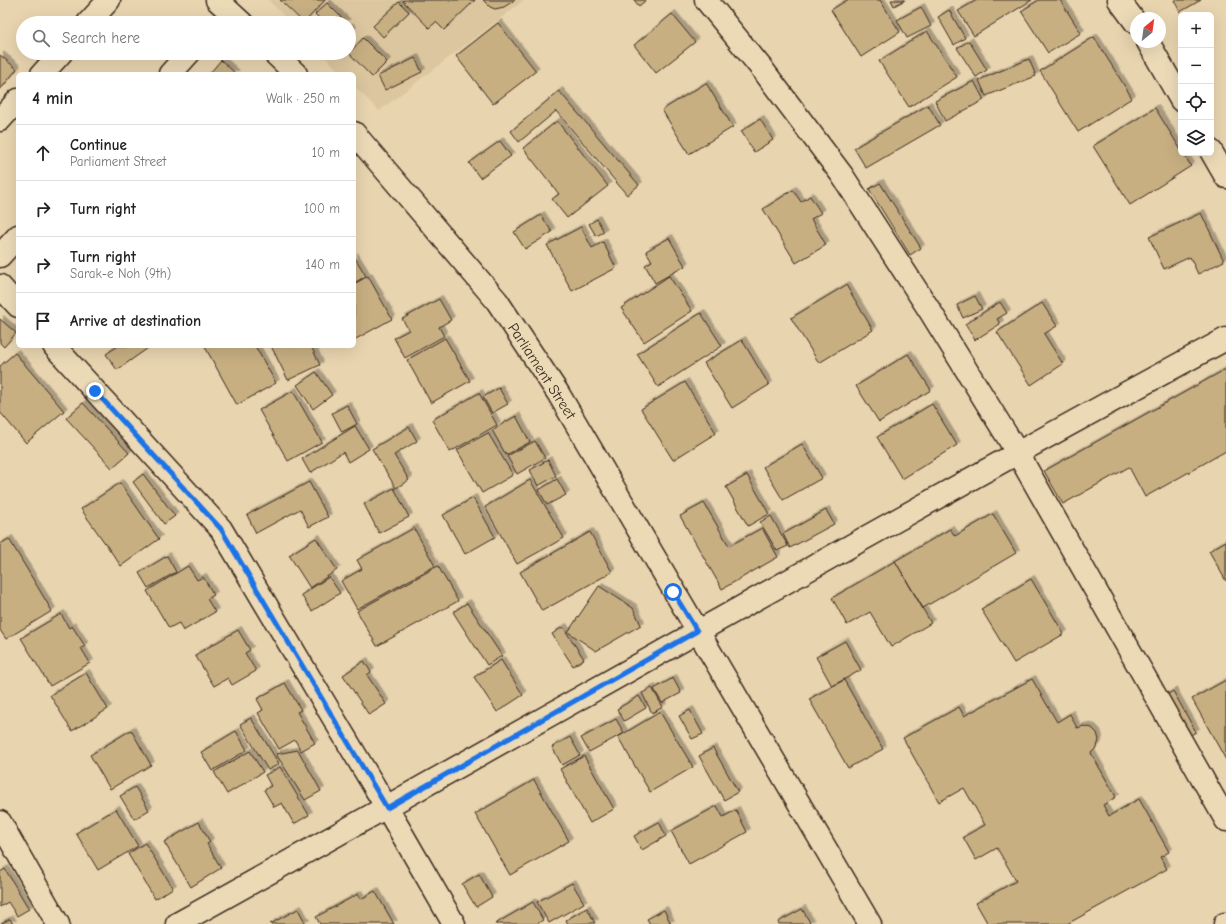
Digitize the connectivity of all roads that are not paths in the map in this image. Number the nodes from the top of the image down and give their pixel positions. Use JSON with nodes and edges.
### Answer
{"nodes":[{"id":1,"x":109,"y":0,"type":"edge"},
{"id":2,"x":706,"y":0,"type":"edge"},
{"id":3,"x":1119,"y":0,"type":"edge"},
{"id":4,"x":1130,"y":15,"type":"edge"},
{"id":5,"x":94,"y":16,"type":"edge"},
{"id":6,"x":1151,"y":48,"type":"edge"},
{"id":7,"x":55,"y":60,"type":"edge"},
{"id":8,"x":183,"y":60,"type":"edge"},
{"id":9,"x":281,"y":60,"type":"edge"},
{"id":10,"x":44,"y":72,"type":"edge"},
{"id":11,"x":172,"y":72,"type":"edge"},
{"id":12,"x":294,"y":72,"type":"edge"},
{"id":13,"x":1178,"y":95,"type":"edge"},
{"id":14,"x":16,"y":102,"type":"edge"},
{"id":15,"x":0,"y":120,"type":"edge"},
{"id":16,"x":356,"y":135,"type":"edge"},
{"id":17,"x":1214,"y":156,"type":"edge"},
{"id":18,"x":1226,"y":177,"type":"edge"},
{"id":19,"x":16,"y":238,"type":"edge"},
{"id":20,"x":0,"y":256,"type":"edge"},
{"id":21,"x":0,"y":286,"type":"edge"},
{"id":22,"x":16,"y":304,"type":"edge"},
{"id":23,"x":1226,"y":339,"type":"edge"},
{"id":24,"x":56,"y":348,"type":"edge"},
{"id":25,"x":1017,"y":452,"type":"junction"},
{"id":26,"x":697,"y":631,"type":"junction"},
{"id":27,"x":387,"y":808,"type":"junction"},
{"id":28,"x":1226,"y":820,"type":"edge"},
{"id":29,"x":0,"y":822,"type":"edge"},
{"id":30,"x":58,"y":924,"type":"edge"},
{"id":31,"x":177,"y":924,"type":"edge"},
{"id":32,"x":454,"y":924,"type":"edge"},
{"id":33,"x":870,"y":924,"type":"edge"}],
"edges":[{"from":1,"to":5,"type":"street"},
{"from":2,"to":25,"type":"street"},
{"from":3,"to":4,"type":"street"},
{"from":6,"to":13,"type":"street"},
{"from":7,"to":10,"type":"street"},
{"from":8,"to":11,"type":"street"},
{"from":9,"to":12,"type":"street"},
{"from":14,"to":15,"type":"street"},
{"from":16,"to":26,"type":"street","name":"Parliament Street"},
{"from":17,"to":18,"type":"street"},
{"from":19,"to":20,"type":"street"},
{"from":21,"to":22,"type":"street"},
{"from":23,"to":25,"type":"street"},
{"from":24,"to":27,"type":"street"},
{"from":25,"to":26,"type":"street"},
{"from":25,"to":28,"type":"street"},
{"from":26,"to":27,"type":"street"},
{"from":26,"to":33,"type":"street","name":"Parliament Street"},
{"from":27,"to":31,"type":"street"},
{"from":27,"to":32,"type":"street"},
{"from":29,"to":30,"type":"street"}]}
